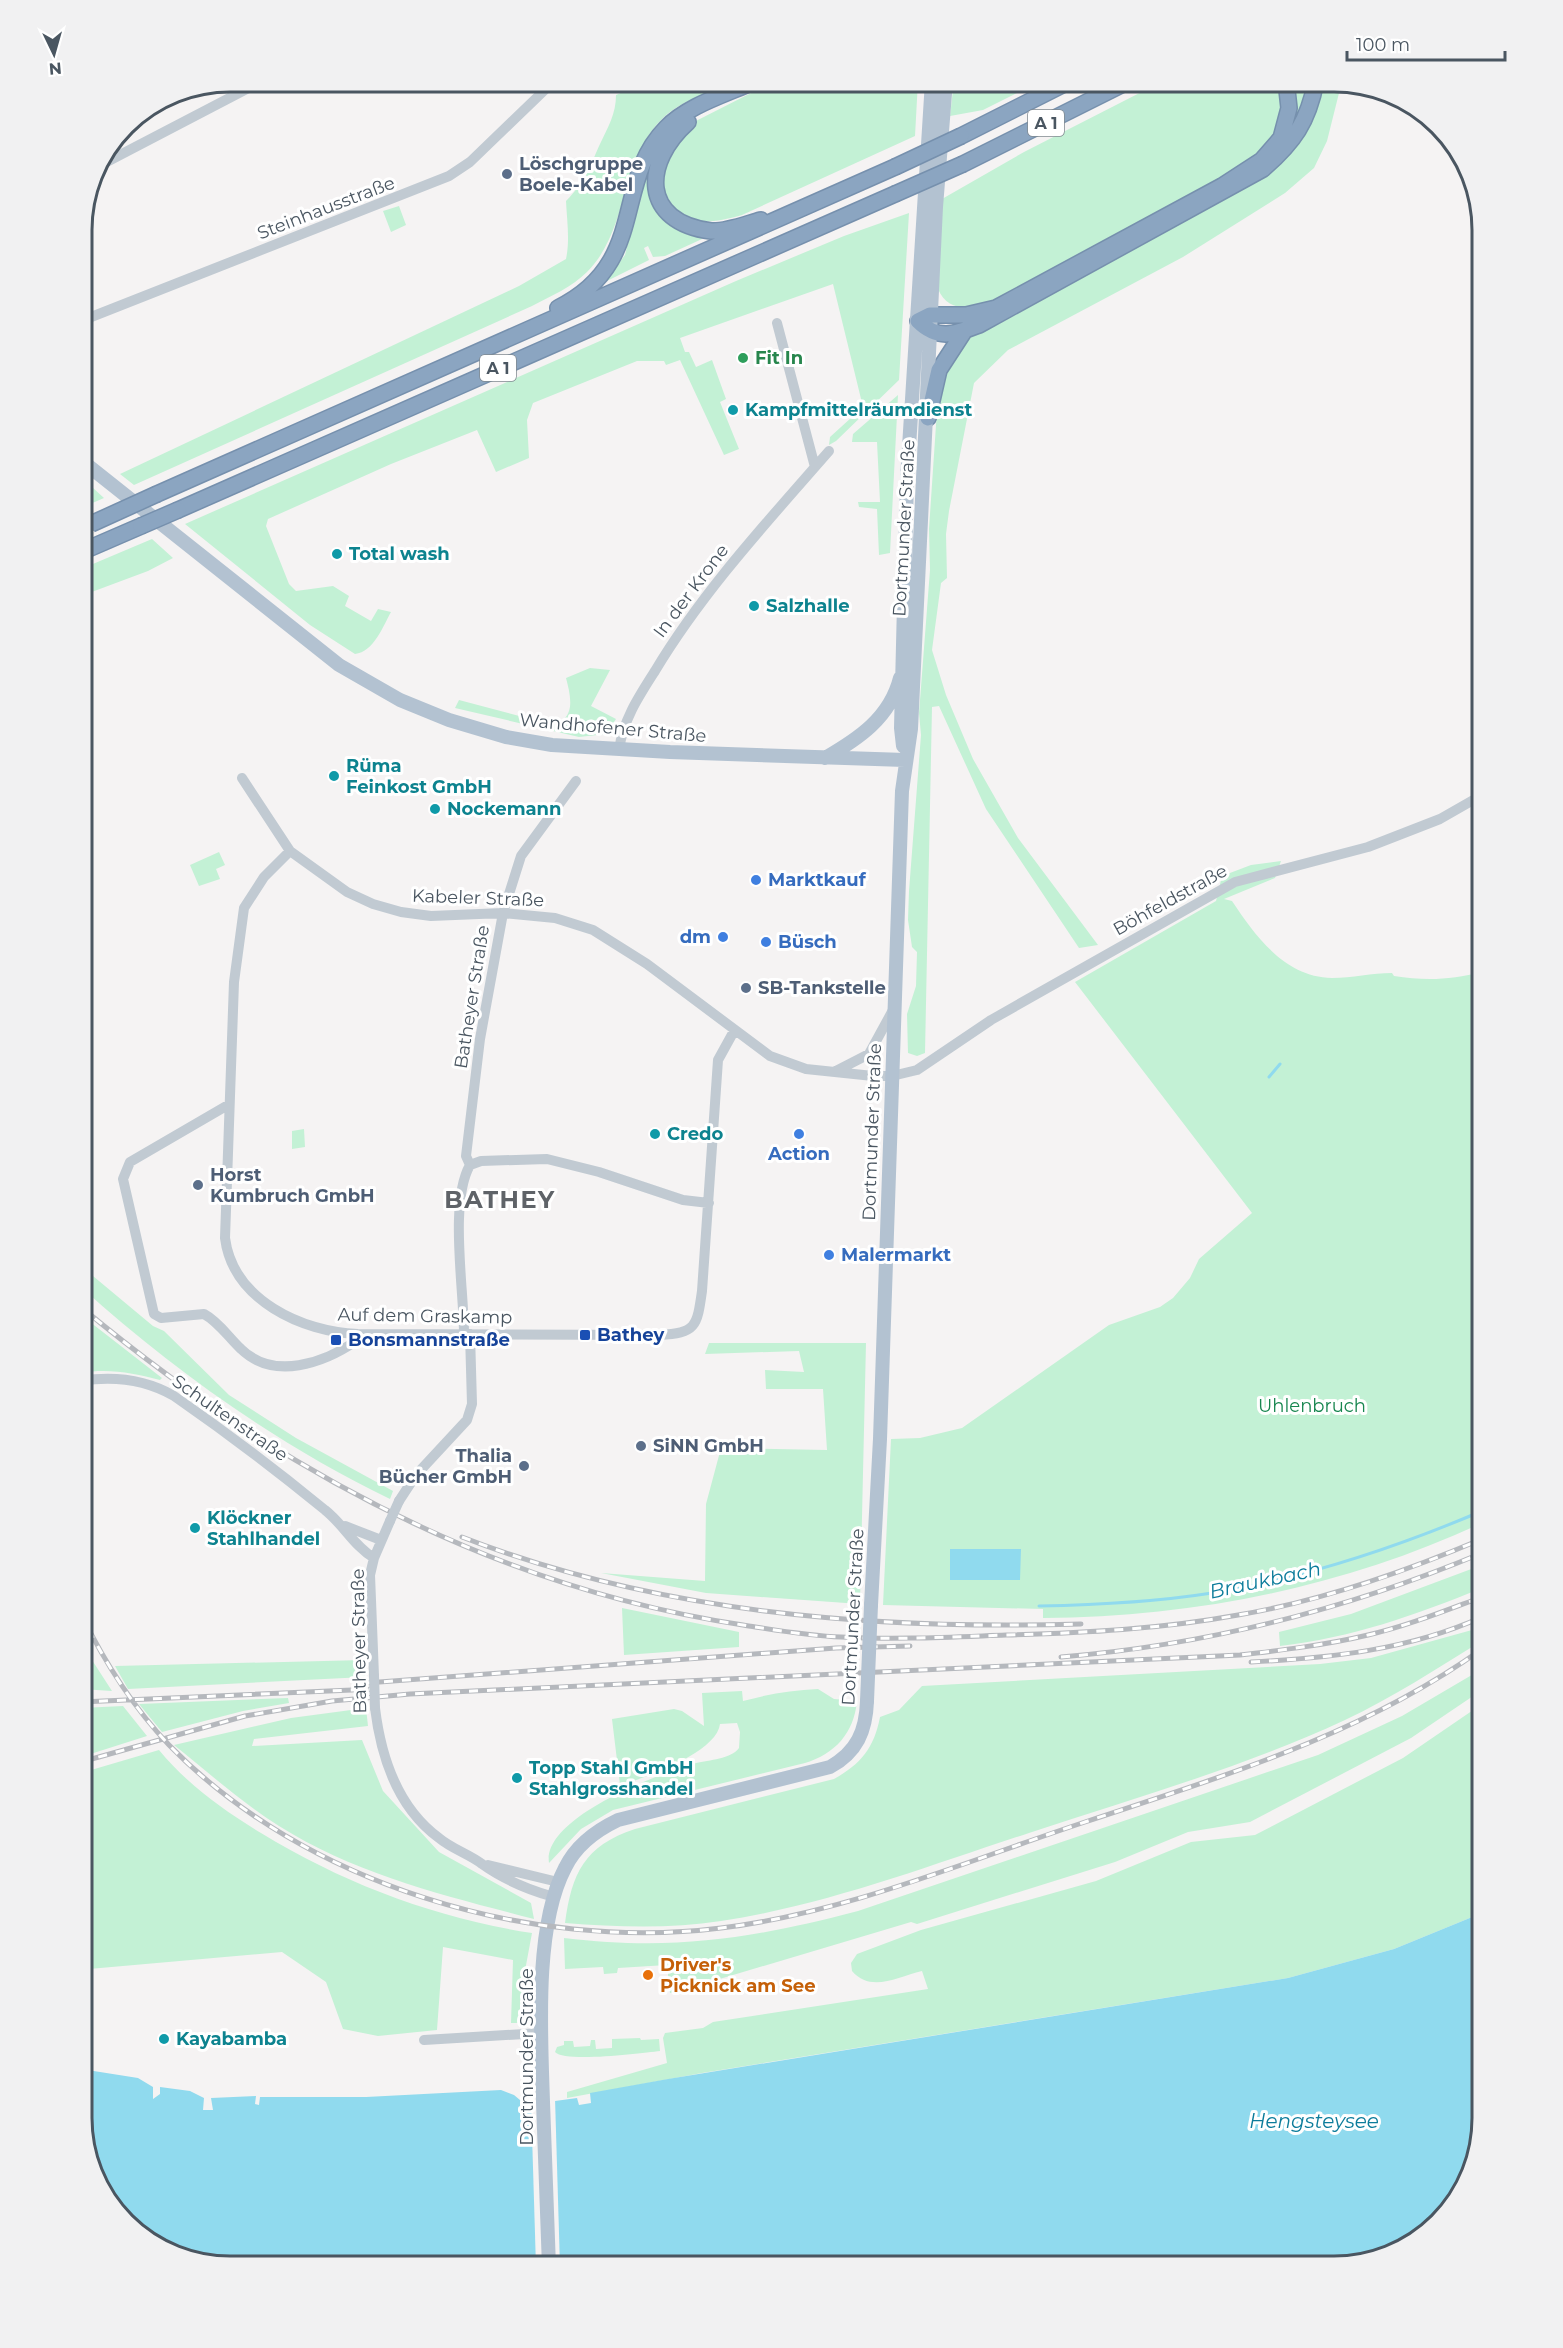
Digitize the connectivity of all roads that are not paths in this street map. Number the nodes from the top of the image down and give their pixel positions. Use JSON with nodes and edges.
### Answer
{"nodes":[{"id":1,"x":241,"y":92,"type":"edge"},
{"id":2,"x":543,"y":92,"type":"edge"},
{"id":3,"x":730,"y":92,"type":"edge"},
{"id":4,"x":745,"y":92,"type":"edge"},
{"id":5,"x":932,"y":92,"type":"edge"},
{"id":6,"x":945,"y":92,"type":"edge"},
{"id":7,"x":1048,"y":92,"type":"edge"},
{"id":8,"x":1107,"y":92,"type":"edge"},
{"id":9,"x":1287,"y":92,"type":"edge"},
{"id":10,"x":1313,"y":92,"type":"edge"},
{"id":11,"x":110,"y":160,"type":"edge"},
{"id":12,"x":796,"y":212,"type":"junction"},
{"id":13,"x":92,"y":317,"type":"edge"},
{"id":14,"x":926,"y":322,"type":"junction"},
{"id":15,"x":777,"y":323,"type":"dead end"},
{"id":16,"x":965,"y":330,"type":"junction"},
{"id":17,"x":439,"y":367,"type":"junction"},
{"id":18,"x":928,"y":418,"type":"junction"},
{"id":19,"x":829,"y":451,"type":"dead end"},
{"id":20,"x":815,"y":467,"type":"junction"},
{"id":21,"x":92,"y":469,"type":"edge"},
{"id":22,"x":92,"y":523,"type":"edge"},
{"id":23,"x":92,"y":547,"type":"edge"},
{"id":24,"x":903,"y":664,"type":"junction"},
{"id":25,"x":619,"y":750,"type":"junction"},
{"id":26,"x":823,"y":759,"type":"junction"},
{"id":27,"x":905,"y":760,"type":"junction"},
{"id":28,"x":242,"y":778,"type":"dead end"},
{"id":29,"x":576,"y":781,"type":"dead end"},
{"id":30,"x":1472,"y":801,"type":"edge"},
{"id":31,"x":290,"y":851,"type":"junction"},
{"id":32,"x":502,"y":914,"type":"junction"},
{"id":33,"x":893,"y":1010,"type":"junction"},
{"id":34,"x":734,"y":1031,"type":"junction"},
{"id":35,"x":831,"y":1073,"type":"junction"},
{"id":36,"x":892,"y":1076,"type":"junction"},
{"id":37,"x":228,"y":1105,"type":"junction"},
{"id":38,"x":470,"y":1165,"type":"junction"},
{"id":39,"x":709,"y":1203,"type":"junction"},
{"id":40,"x":358,"y":1334,"type":"junction"},
{"id":41,"x":467,"y":1334,"type":"junction"},
{"id":42,"x":92,"y":1380,"type":"edge"},
{"id":43,"x":343,"y":1525,"type":"junction"},
{"id":44,"x":381,"y":1540,"type":"junction"},
{"id":45,"x":374,"y":1558,"type":"junction"},
{"id":46,"x":482,"y":1864,"type":"junction"},
{"id":47,"x":558,"y":1882,"type":"junction"},
{"id":48,"x":554,"y":1897,"type":"junction"},
{"id":49,"x":541,"y":2032,"type":"junction"},
{"id":50,"x":424,"y":2040,"type":"dead end"},
{"id":51,"x":549,"y":2256,"type":"edge"}],
"edges":[{"from":1,"to":11,"type":"street"},
{"from":2,"to":13,"type":"street","name":"Steinhausstraße"},
{"from":3,"to":17,"type":"highway"},
{"from":4,"to":12,"type":"highway"},
{"from":5,"to":14,"type":"main road","name":"Dortmunder Straße"},
{"from":6,"to":14,"type":"main road","name":"Dortmunder Straße"},
{"from":7,"to":12,"type":"highway","number":"A 1","bridge":true},
{"from":8,"to":23,"type":"highway","number":"A 1","bridge":true},
{"from":9,"to":14,"type":"highway"},
{"from":10,"to":16,"type":"highway"},
{"from":12,"to":17,"type":"highway","number":"A 1"},
{"from":14,"to":16,"type":"highway"},
{"from":14,"to":18,"type":"main road","name":"Dortmunder Straße"},
{"from":14,"to":24,"type":"main road","name":"Dortmunder Straße"},
{"from":15,"to":20,"type":"street"},
{"from":16,"to":18,"type":"highway"},
{"from":17,"to":22,"type":"highway","number":"A 1","bridge":true},
{"from":18,"to":27,"type":"main road","name":"Dortmunder Straße"},
{"from":19,"to":20,"type":"street","name":"In der Krone"},
{"from":20,"to":25,"type":"street","name":"In der Krone"},
{"from":21,"to":25,"type":"main road","name":"Wandhofener Straße"},
{"from":24,"to":26,"type":"main road"},
{"from":24,"to":27,"type":"main road","name":"Dortmunder Straße"},
{"from":25,"to":26,"type":"main road","name":"Wandhofener Straße"},
{"from":26,"to":27,"type":"main road","name":"Wandhofener Straße"},
{"from":27,"to":33,"type":"main road","name":"Dortmunder Straße"},
{"from":28,"to":31,"type":"street","name":"Kabeler Straße"},
{"from":29,"to":32,"type":"street","name":"Batheyer Straße"},
{"from":30,"to":36,"type":"street","name":"Böhfeldstraße"},
{"from":31,"to":32,"type":"street","name":"Kabeler Straße"},
{"from":31,"to":37,"type":"street","name":"Auf dem Graskamp"},
{"from":32,"to":34,"type":"street","name":"Kabeler Straße"},
{"from":32,"to":38,"type":"street","name":"Batheyer Straße"},
{"from":33,"to":35,"type":"street"},
{"from":33,"to":36,"type":"main road","name":"Dortmunder Straße"},
{"from":34,"to":35,"type":"street","name":"Kabeler Straße"},
{"from":34,"to":39,"type":"street","name":"Auf dem Graskamp"},
{"from":35,"to":36,"type":"street","name":"Kabeler Straße"},
{"from":36,"to":47,"type":"main road","name":"Dortmunder Straße","bridge":true},
{"from":37,"to":40,"type":"street","name":"Auf dem Graskamp"},
{"from":37,"to":40,"type":"street"},
{"from":38,"to":39,"type":"street"},
{"from":38,"to":41,"type":"street","name":"Batheyer Straße"},
{"from":39,"to":41,"type":"street","name":"Auf dem Graskamp"},
{"from":40,"to":41,"type":"street","name":"Auf dem Graskamp"},
{"from":41,"to":44,"type":"street","name":"Batheyer Straße","bridge":true},
{"from":42,"to":43,"type":"street","name":"Schultenstraße"},
{"from":43,"to":44,"type":"street","name":"Schultenstraße"},
{"from":43,"to":45,"type":"street","name":"Schultenstraße"},
{"from":44,"to":45,"type":"street","name":"Batheyer Straße"},
{"from":45,"to":46,"type":"street","name":"Batheyer Straße","bridge":true},
{"from":46,"to":47,"type":"street","name":"Batheyer Straße"},
{"from":46,"to":48,"type":"street","name":"Batheyer Straße"},
{"from":47,"to":48,"type":"main road","name":"Dortmunder Straße"},
{"from":48,"to":49,"type":"main road","name":"Dortmunder Straße"},
{"from":49,"to":50,"type":"street"},
{"from":49,"to":51,"type":"main road","name":"Dortmunder Straße"}]}
